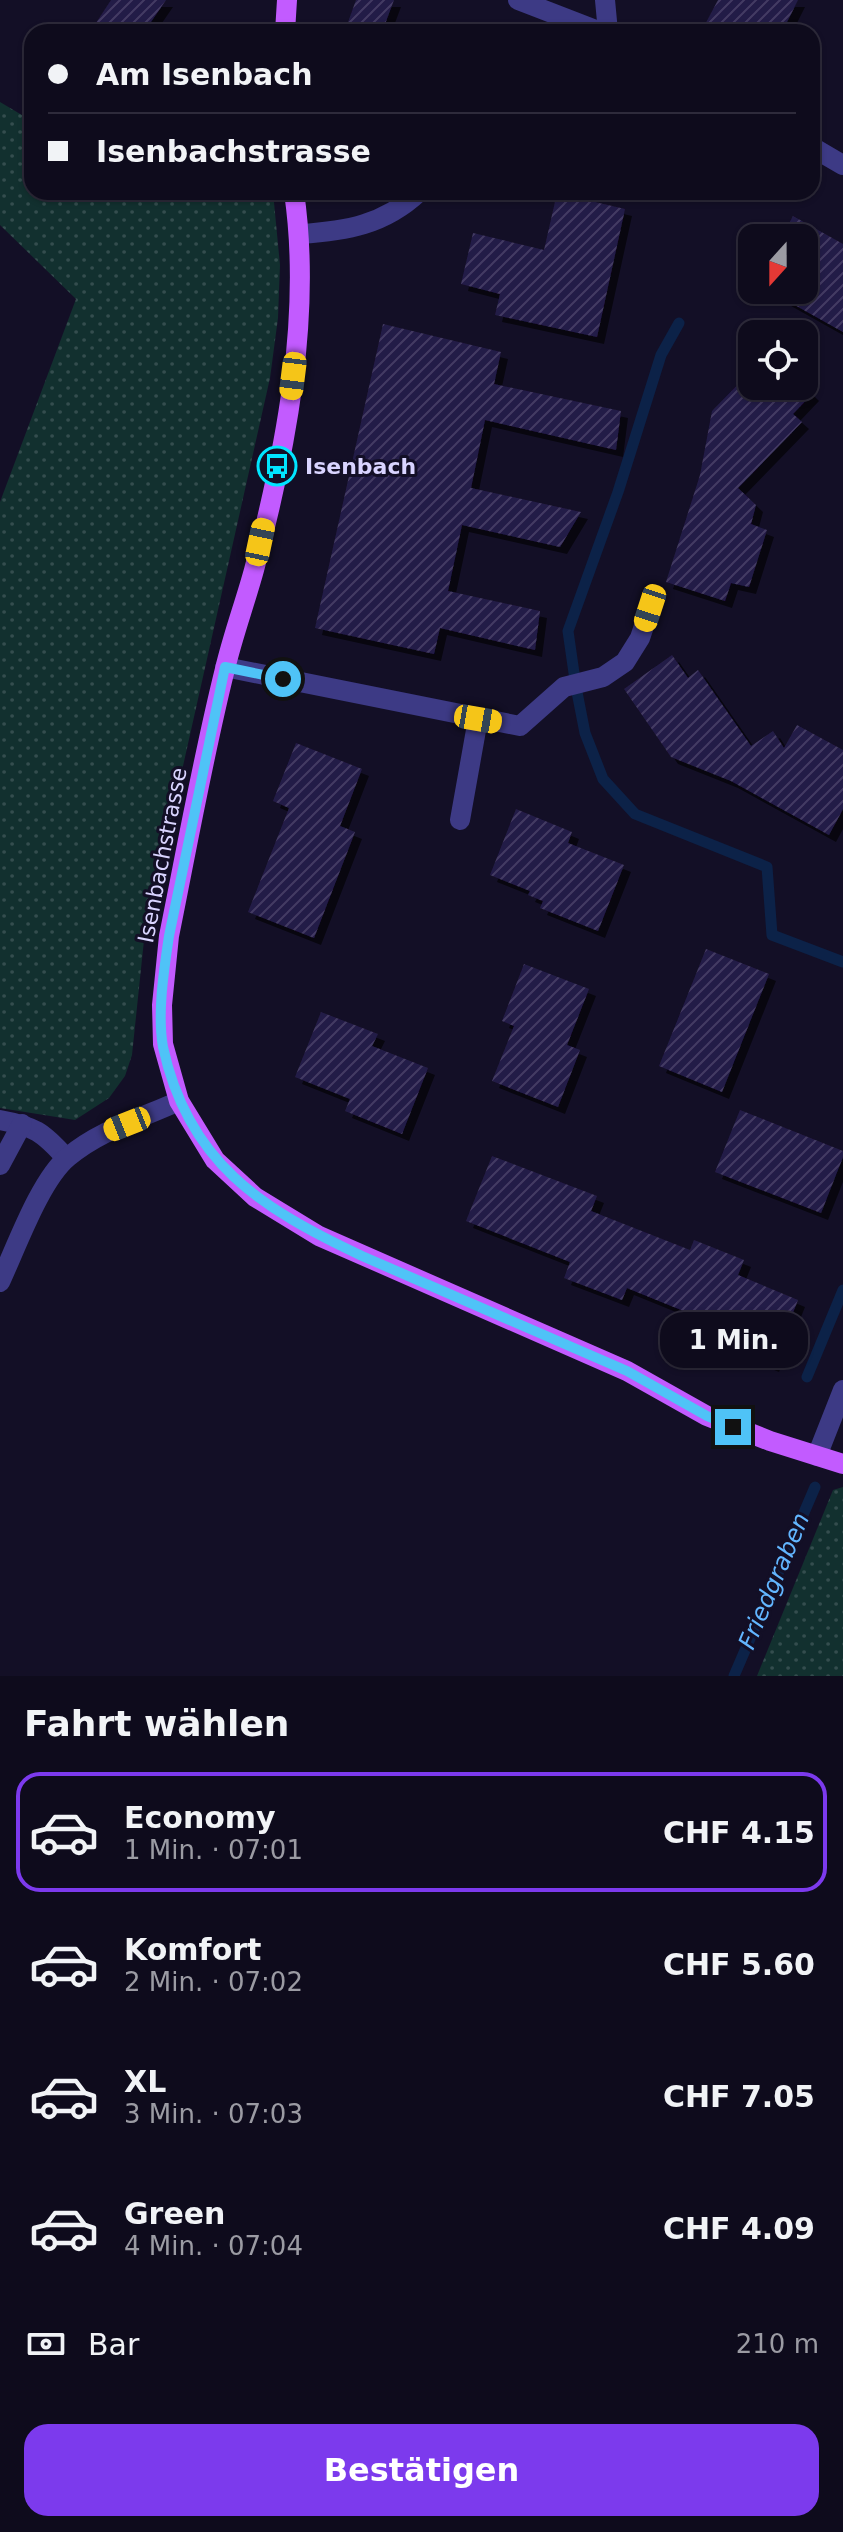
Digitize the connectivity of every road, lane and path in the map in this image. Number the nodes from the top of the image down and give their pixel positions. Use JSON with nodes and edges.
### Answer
{"nodes":[{"id":1,"x":287,"y":0,"type":"edge"},
{"id":2,"x":518,"y":0,"type":"edge"},
{"id":3,"x":605,"y":0,"type":"edge"},
{"id":4,"x":286,"y":24,"type":"edge"},
{"id":5,"x":580,"y":24,"type":"edge"},
{"id":6,"x":607,"y":24,"type":"edge"},
{"id":7,"x":820,"y":152,"type":"edge"},
{"id":8,"x":843,"y":165,"type":"edge"},
{"id":9,"x":295,"y":200,"type":"edge"},
{"id":10,"x":408,"y":200,"type":"edge"},
{"id":11,"x":300,"y":234,"type":"junction"},
{"id":12,"x":650,"y":608,"type":"dead end"},
{"id":13,"x":225,"y":667,"type":"junction"},
{"id":14,"x":478,"y":719,"type":"junction"},
{"id":15,"x":460,"y":820,"type":"dead end"},
{"id":16,"x":179,"y":1101,"type":"junction"},
{"id":17,"x":0,"y":1120,"type":"edge"},
{"id":18,"x":22,"y":1124,"type":"junction"},
{"id":19,"x":66,"y":1158,"type":"junction"},
{"id":20,"x":0,"y":1165,"type":"edge"},
{"id":21,"x":0,"y":1282,"type":"edge"},
{"id":22,"x":843,"y":1390,"type":"edge"},
{"id":23,"x":817,"y":1456,"type":"junction"},
{"id":24,"x":843,"y":1464,"type":"edge"}],
"edges":[{"from":1,"to":4,"type":"main road"},
{"from":2,"to":5,"type":"street"},
{"from":3,"to":6,"type":"street"},
{"from":7,"to":8,"type":"street"},
{"from":9,"to":11,"type":"main road","name":"Isenbachstrasse"},
{"from":10,"to":11,"type":"street"},
{"from":11,"to":13,"type":"main road","name":"Isenbachstrasse"},
{"from":12,"to":14,"type":"street"},
{"from":13,"to":14,"type":"street"},
{"from":13,"to":16,"type":"main road","name":"Isenbachstrasse"},
{"from":14,"to":15,"type":"street"},
{"from":16,"to":19,"type":"street"},
{"from":16,"to":23,"type":"main road","name":"Isenbachstrasse"},
{"from":17,"to":18,"type":"street"},
{"from":18,"to":19,"type":"street"},
{"from":18,"to":20,"type":"street"},
{"from":19,"to":21,"type":"street"},
{"from":22,"to":23,"type":"street"},
{"from":23,"to":24,"type":"main road","name":"Isenbachstrasse"}]}
